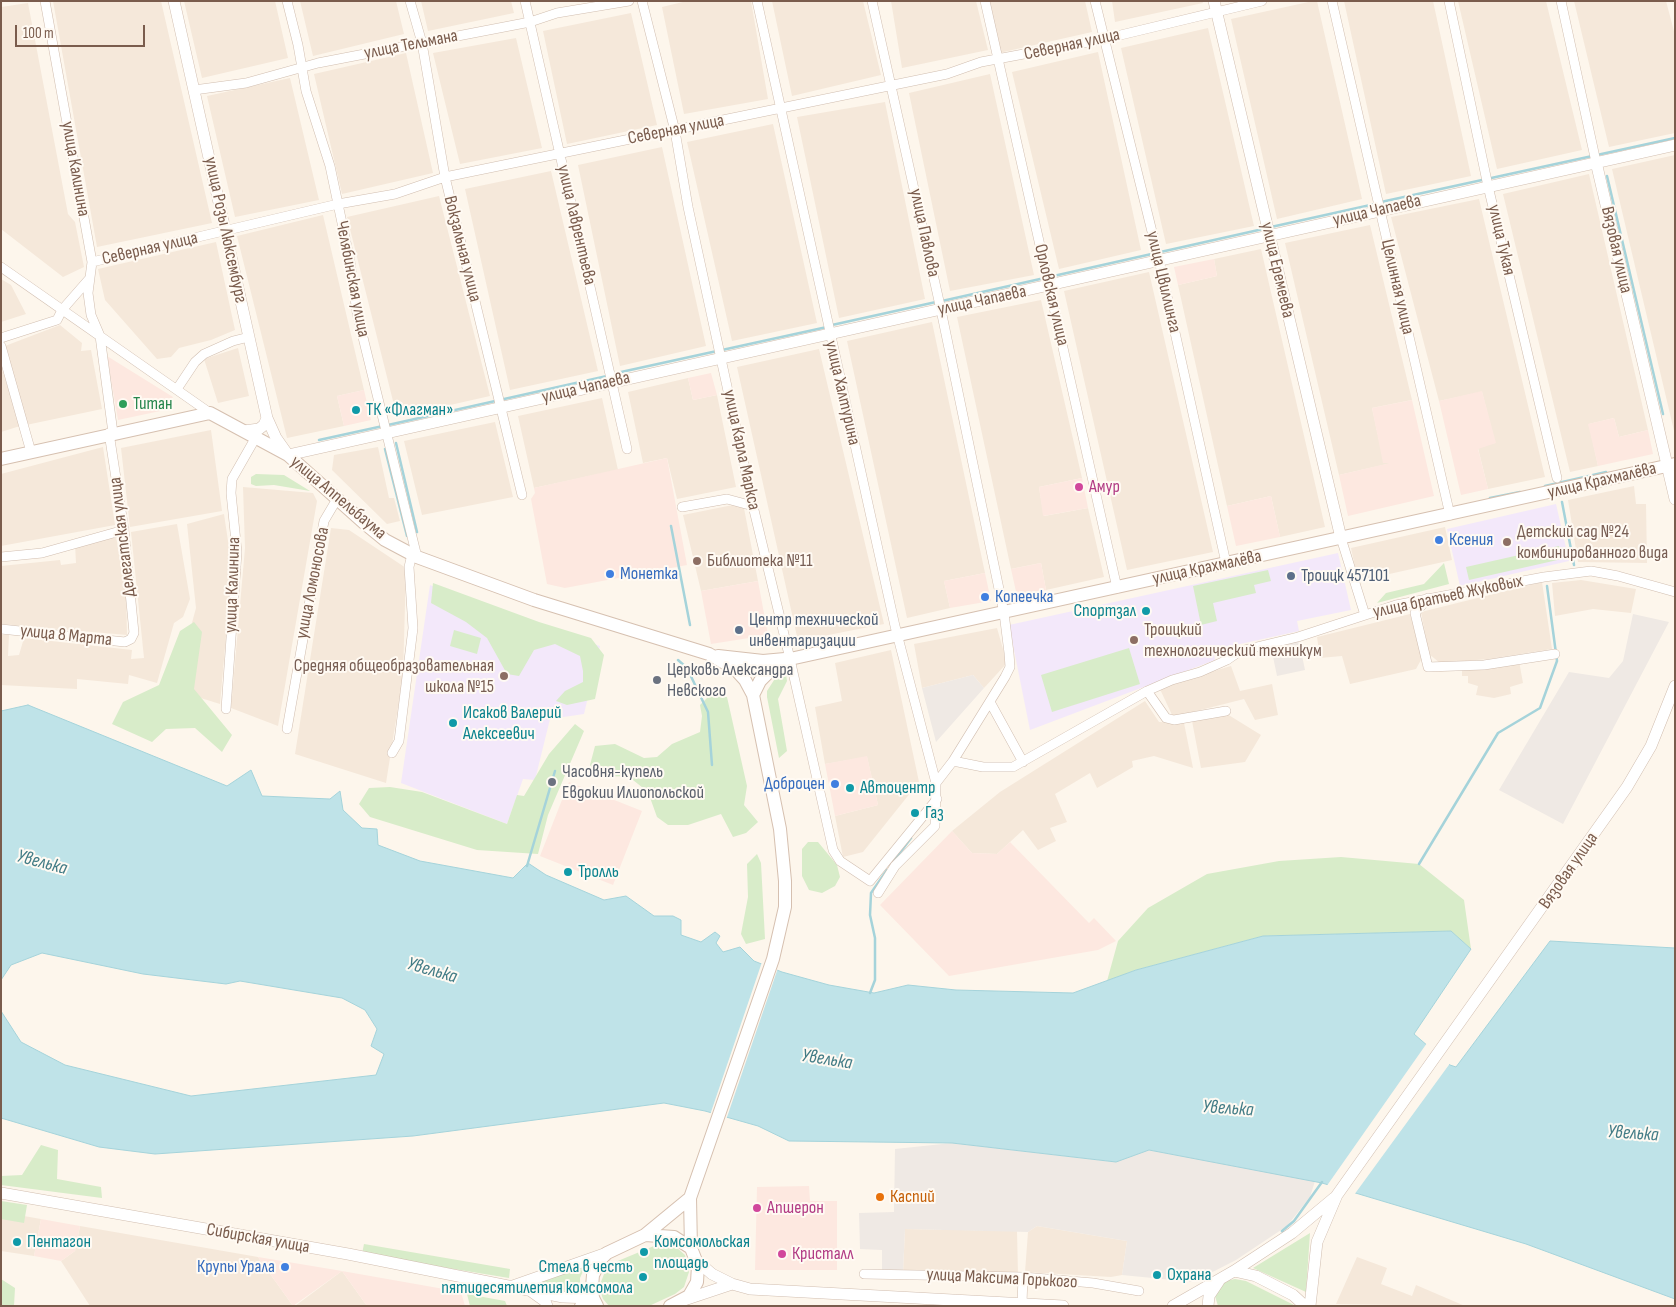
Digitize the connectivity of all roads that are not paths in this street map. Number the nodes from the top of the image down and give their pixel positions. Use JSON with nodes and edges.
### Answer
{"nodes":[{"id":1,"x":44,"y":1,"type":"edge"},
{"id":2,"x":174,"y":1,"type":"edge"},
{"id":3,"x":287,"y":1,"type":"edge"},
{"id":4,"x":410,"y":1,"type":"edge"},
{"id":5,"x":525,"y":1,"type":"edge"},
{"id":6,"x":629,"y":1,"type":"edge"},
{"id":7,"x":642,"y":1,"type":"edge"},
{"id":8,"x":757,"y":1,"type":"edge"},
{"id":9,"x":872,"y":1,"type":"edge"},
{"id":10,"x":985,"y":1,"type":"edge"},
{"id":11,"x":1095,"y":1,"type":"edge"},
{"id":12,"x":1262,"y":1,"type":"edge"},
{"id":13,"x":1332,"y":1,"type":"edge"},
{"id":14,"x":1449,"y":1,"type":"edge"},
{"id":15,"x":1561,"y":1,"type":"edge"},
{"id":16,"x":1215,"y":7,"type":"edge"},
{"id":17,"x":530,"y":22,"type":"junction"},
{"id":18,"x":1104,"y":39,"type":"junction"},
{"id":19,"x":422,"y":43,"type":"junction"},
{"id":20,"x":998,"y":60,"type":"junction"},
{"id":21,"x":301,"y":67,"type":"junction"},
{"id":22,"x":891,"y":85,"type":"junction"},
{"id":23,"x":194,"y":90,"type":"junction"},
{"id":24,"x":779,"y":109,"type":"junction"},
{"id":25,"x":675,"y":131,"type":"junction"},
{"id":26,"x":1675,"y":144,"type":"edge"},
{"id":27,"x":560,"y":152,"type":"junction"},
{"id":28,"x":1596,"y":162,"type":"junction"},
{"id":29,"x":445,"y":177,"type":"junction"},
{"id":30,"x":1488,"y":186,"type":"junction"},
{"id":31,"x":338,"y":204,"type":"junction"},
{"id":32,"x":1379,"y":210,"type":"junction"},
{"id":33,"x":226,"y":230,"type":"junction"},
{"id":34,"x":1268,"y":236,"type":"junction"},
{"id":35,"x":1159,"y":260,"type":"junction"},
{"id":36,"x":92,"y":262,"type":"junction"},
{"id":37,"x":1,"y":267,"type":"edge"},
{"id":38,"x":90,"y":278,"type":"junction"},
{"id":39,"x":1049,"y":286,"type":"junction"},
{"id":40,"x":62,"y":310,"type":"junction"},
{"id":41,"x":941,"y":310,"type":"junction"},
{"id":42,"x":829,"y":334,"type":"junction"},
{"id":43,"x":100,"y":336,"type":"junction"},
{"id":44,"x":249,"y":337,"type":"junction"},
{"id":45,"x":1,"y":338,"type":"edge"},
{"id":46,"x":1,"y":346,"type":"edge"},
{"id":47,"x":722,"y":357,"type":"junction"},
{"id":48,"x":611,"y":382,"type":"junction"},
{"id":49,"x":177,"y":389,"type":"junction"},
{"id":50,"x":501,"y":407,"type":"junction"},
{"id":51,"x":210,"y":413,"type":"junction"},
{"id":52,"x":267,"y":418,"type":"junction"},
{"id":53,"x":244,"y":431,"type":"junction"},
{"id":54,"x":386,"y":432,"type":"junction"},
{"id":55,"x":111,"y":433,"type":"junction"},
{"id":56,"x":256,"y":437,"type":"junction"},
{"id":57,"x":627,"y":449,"type":"dead end"},
{"id":58,"x":31,"y":452,"type":"junction"},
{"id":59,"x":288,"y":455,"type":"junction"},
{"id":60,"x":1,"y":459,"type":"edge"},
{"id":61,"x":1671,"y":465,"type":"edge"},
{"id":62,"x":1557,"y":478,"type":"dead end"},
{"id":63,"x":522,"y":495,"type":"dead end"},
{"id":64,"x":337,"y":498,"type":"junction"},
{"id":65,"x":1675,"y":498,"type":"edge"},
{"id":66,"x":753,"y":506,"type":"junction"},
{"id":67,"x":682,"y":507,"type":"dead end"},
{"id":68,"x":1450,"y":515,"type":"junction"},
{"id":69,"x":124,"y":530,"type":"junction"},
{"id":70,"x":1341,"y":538,"type":"junction"},
{"id":71,"x":414,"y":556,"type":"junction"},
{"id":72,"x":1,"y":557,"type":"edge"},
{"id":73,"x":1226,"y":563,"type":"junction"},
{"id":74,"x":1117,"y":588,"type":"junction"},
{"id":75,"x":1675,"y":592,"type":"edge"},
{"id":76,"x":1428,"y":598,"type":"junction"},
{"id":77,"x":1396,"y":604,"type":"junction"},
{"id":78,"x":1004,"y":613,"type":"junction"},
{"id":79,"x":1415,"y":613,"type":"junction"},
{"id":80,"x":1365,"y":615,"type":"junction"},
{"id":81,"x":1,"y":629,"type":"edge"},
{"id":82,"x":898,"y":636,"type":"junction"},
{"id":83,"x":131,"y":639,"type":"joint"},
{"id":84,"x":708,"y":654,"type":"junction"},
{"id":85,"x":1555,"y":654,"type":"dead end"},
{"id":86,"x":790,"y":659,"type":"junction"},
{"id":87,"x":1675,"y":686,"type":"edge"},
{"id":88,"x":1147,"y":691,"type":"junction"},
{"id":89,"x":753,"y":695,"type":"junction"},
{"id":90,"x":990,"y":702,"type":"junction"},
{"id":91,"x":226,"y":709,"type":"dead end"},
{"id":92,"x":1226,"y":711,"type":"dead end"},
{"id":93,"x":287,"y":728,"type":"dead end"},
{"id":94,"x":392,"y":754,"type":"dead end"},
{"id":95,"x":952,"y":761,"type":"junction"},
{"id":96,"x":1023,"y":762,"type":"junction"},
{"id":97,"x":936,"y":783,"type":"junction"},
{"id":98,"x":937,"y":799,"type":"junction"},
{"id":99,"x":878,"y":893,"type":"dead end"},
{"id":100,"x":1,"y":1193,"type":"edge"},
{"id":101,"x":1337,"y":1195,"type":"junction"},
{"id":102,"x":690,"y":1198,"type":"junction"},
{"id":103,"x":646,"y":1235,"type":"junction"},
{"id":104,"x":691,"y":1248,"type":"junction"},
{"id":105,"x":607,"y":1253,"type":"junction"},
{"id":106,"x":697,"y":1261,"type":"junction"},
{"id":107,"x":1234,"y":1270,"type":"junction"},
{"id":108,"x":864,"y":1274,"type":"dead end"},
{"id":109,"x":1023,"y":1277,"type":"junction"},
{"id":110,"x":1221,"y":1278,"type":"junction"},
{"id":111,"x":732,"y":1284,"type":"junction"},
{"id":112,"x":514,"y":1286,"type":"junction"},
{"id":113,"x":527,"y":1289,"type":"junction"},
{"id":114,"x":1139,"y":1291,"type":"dead end"},
{"id":115,"x":684,"y":1300,"type":"junction"},
{"id":116,"x":595,"y":1302,"type":"edge"},
{"id":117,"x":1022,"y":1304,"type":"edge"},
{"id":118,"x":547,"y":1306,"type":"edge"},
{"id":119,"x":581,"y":1306,"type":"edge"},
{"id":120,"x":670,"y":1306,"type":"edge"},
{"id":121,"x":1063,"y":1306,"type":"edge"},
{"id":122,"x":1173,"y":1306,"type":"edge"},
{"id":123,"x":1208,"y":1306,"type":"edge"},
{"id":124,"x":1306,"y":1306,"type":"edge"},
{"id":125,"x":1310,"y":1306,"type":"edge"}],
"edges":[{"from":1,"to":36,"type":"street","name":"улица Калинина"},
{"from":2,"to":23,"type":"street","name":"улица Розы Люксембург"},
{"from":3,"to":21,"type":"street","name":"Челябинская улица"},
{"from":4,"to":19,"type":"street","name":"Вокзальная улица"},
{"from":5,"to":17,"type":"street","name":"улица Лаврентьева"},
{"from":6,"to":17,"type":"street","name":"улица Тельмана"},
{"from":7,"to":25,"type":"street","name":"улица Карла Маркса"},
{"from":8,"to":24,"type":"street","name":"улица Халтурина"},
{"from":9,"to":22,"type":"street","name":"улица Павлова"},
{"from":10,"to":20,"type":"street","name":"Орловская улица"},
{"from":11,"to":18,"type":"street","name":"улица Цвиллинга"},
{"from":12,"to":16,"type":"street","name":"Северная улица"},
{"from":13,"to":32,"type":"street","name":"Целинная улица"},
{"from":14,"to":30,"type":"street","name":"улица Тукая"},
{"from":15,"to":28,"type":"street","name":"Вязовая улица"},
{"from":16,"to":18,"type":"street","name":"Северная улица"},
{"from":16,"to":34,"type":"street","name":"улица Еремеева"},
{"from":17,"to":19,"type":"street","name":"улица Тельмана"},
{"from":17,"to":27,"type":"street","name":"улица Лаврентьева"},
{"from":18,"to":20,"type":"street","name":"Северная улица"},
{"from":18,"to":35,"type":"street","name":"улица Цвиллинга"},
{"from":19,"to":21,"type":"street","name":"улица Тельмана"},
{"from":19,"to":29,"type":"street","name":"Вокзальная улица"},
{"from":20,"to":22,"type":"street","name":"Северная улица"},
{"from":20,"to":39,"type":"street","name":"Орловская улица"},
{"from":21,"to":23,"type":"street","name":"улица Тельмана"},
{"from":21,"to":31,"type":"street","name":"Челябинская улица"},
{"from":22,"to":24,"type":"street","name":"Северная улица"},
{"from":22,"to":41,"type":"street","name":"улица Павлова"},
{"from":23,"to":33,"type":"street","name":"улица Розы Люксембург"},
{"from":24,"to":25,"type":"street","name":"Северная улица"},
{"from":24,"to":42,"type":"street","name":"улица Халтурина"},
{"from":25,"to":27,"type":"street","name":"Северная улица"},
{"from":25,"to":47,"type":"street","name":"улица Карла Маркса"},
{"from":26,"to":28,"type":"street","name":"улица Чапаева"},
{"from":27,"to":29,"type":"street","name":"Северная улица"},
{"from":27,"to":48,"type":"street","name":"улица Лаврентьева"},
{"from":28,"to":30,"type":"street","name":"улица Чапаева"},
{"from":28,"to":61,"type":"street","name":"Вязовая улица"},
{"from":29,"to":31,"type":"street","name":"Северная улица"},
{"from":29,"to":50,"type":"street","name":"Вокзальная улица"},
{"from":30,"to":32,"type":"street","name":"улица Чапаева"},
{"from":30,"to":62,"type":"street","name":"улица Тукая"},
{"from":31,"to":33,"type":"street","name":"Северная улица"},
{"from":31,"to":54,"type":"street","name":"Челябинская улица"},
{"from":32,"to":34,"type":"street","name":"улица Чапаева"},
{"from":32,"to":68,"type":"street","name":"Целинная улица"},
{"from":33,"to":36,"type":"street","name":"Северная улица"},
{"from":33,"to":44,"type":"street","name":"улица Розы Люксембург"},
{"from":34,"to":35,"type":"street","name":"улица Чапаева"},
{"from":34,"to":70,"type":"street","name":"улица Еремеева"},
{"from":35,"to":39,"type":"street","name":"улица Чапаева"},
{"from":35,"to":73,"type":"street","name":"улица Цвиллинга"},
{"from":36,"to":38,"type":"street","name":"улица Калинина"},
{"from":37,"to":40,"type":"street","name":"улица Аппельбаума"},
{"from":38,"to":40,"type":"street"},
{"from":38,"to":43,"type":"street","name":"улица Калинина"},
{"from":39,"to":41,"type":"street","name":"улица Чапаева"},
{"from":39,"to":74,"type":"street","name":"Орловская улица"},
{"from":40,"to":43,"type":"street","name":"улица Аппельбаума"},
{"from":40,"to":45,"type":"street"},
{"from":41,"to":42,"type":"street","name":"улица Чапаева"},
{"from":41,"to":78,"type":"street","name":"улица Павлова"},
{"from":42,"to":47,"type":"street","name":"улица Чапаева"},
{"from":42,"to":82,"type":"street","name":"улица Халтурина"},
{"from":43,"to":49,"type":"street","name":"улица Аппельбаума"},
{"from":43,"to":55,"type":"street","name":"Делегатская улица"},
{"from":44,"to":49,"type":"street"},
{"from":44,"to":52,"type":"street","name":"улица Розы Люксембург"},
{"from":46,"to":58,"type":"street"},
{"from":47,"to":48,"type":"street","name":"улица Чапаева"},
{"from":47,"to":66,"type":"street","name":"улица Карла Маркса"},
{"from":48,"to":50,"type":"street","name":"улица Чапаева"},
{"from":48,"to":57,"type":"street","name":"улица Лаврентьева"},
{"from":49,"to":51,"type":"street","name":"улица Аппельбаума"},
{"from":50,"to":54,"type":"street","name":"улица Чапаева"},
{"from":50,"to":63,"type":"street","name":"Вокзальная улица"},
{"from":51,"to":53,"type":"main road","name":"улица Аппельбаума"},
{"from":51,"to":55,"type":"main road"},
{"from":52,"to":53,"type":"street"},
{"from":52,"to":59,"type":"street","name":"улица Розы Люксембург"},
{"from":53,"to":56,"type":"main road","name":"улица Аппельбаума"},
{"from":54,"to":59,"type":"street","name":"улица Чапаева"},
{"from":54,"to":71,"type":"street","name":"Челябинская улица"},
{"from":55,"to":58,"type":"main road"},
{"from":55,"to":69,"type":"street","name":"Делегатская улица"},
{"from":56,"to":59,"type":"main road","name":"улица Аппельбаума"},
{"from":56,"to":91,"type":"street","name":"улица Калинина"},
{"from":58,"to":60,"type":"main road"},
{"from":59,"to":64,"type":"main road","name":"улица Аппельбаума"},
{"from":61,"to":65,"type":"street","name":"Вязовая улица"},
{"from":61,"to":68,"type":"main road","name":"улица Крахмалёва"},
{"from":64,"to":71,"type":"main road","name":"улица Аппельбаума"},
{"from":64,"to":93,"type":"street","name":"улица Ломоносова"},
{"from":66,"to":67,"type":"street"},
{"from":66,"to":86,"type":"street","name":"улица Карла Маркса"},
{"from":68,"to":70,"type":"main road","name":"улица Крахмалёва"},
{"from":69,"to":72,"type":"street"},
{"from":69,"to":83,"type":"street","name":"Делегатская улица"},
{"from":70,"to":73,"type":"main road","name":"улица Крахмалёва"},
{"from":70,"to":80,"type":"street"},
{"from":71,"to":84,"type":"main road","name":"улица Аппельбаума"},
{"from":71,"to":94,"type":"street","name":"Челябинская улица"},
{"from":73,"to":74,"type":"main road","name":"улица Крахмалёва"},
{"from":74,"to":78,"type":"main road","name":"улица Крахмалёва"},
{"from":75,"to":76,"type":"street","name":"улица братьев Жуковых"},
{"from":76,"to":77,"type":"street","name":"улица братьев Жуковых"},
{"from":76,"to":79,"type":"street"},
{"from":77,"to":79,"type":"street"},
{"from":77,"to":80,"type":"street","name":"улица братьев Жуковых"},
{"from":78,"to":82,"type":"main road","name":"улица Крахмалёва"},
{"from":78,"to":90,"type":"street"},
{"from":79,"to":85,"type":"street"},
{"from":80,"to":88,"type":"street","name":"улица братьев Жуковых"},
{"from":81,"to":83,"type":"street","name":"улица 8 Марта"},
{"from":82,"to":86,"type":"main road","name":"улица Крахмалёва"},
{"from":82,"to":97,"type":"street","name":"улица Халтурина"},
{"from":84,"to":86,"type":"main road"},
{"from":84,"to":89,"type":"main road","name":"улица Аппельбаума"},
{"from":86,"to":89,"type":"main road","name":"улица Крахмалёва"},
{"from":86,"to":98,"type":"street","name":"улица Карла Маркса"},
{"from":87,"to":101,"type":"street","name":"Вязовая улица"},
{"from":88,"to":92,"type":"street"},
{"from":88,"to":96,"type":"street","name":"улица братьев Жуковых"},
{"from":89,"to":102,"type":"main road"},
{"from":90,"to":95,"type":"street"},
{"from":90,"to":96,"type":"street"},
{"from":95,"to":96,"type":"street","name":"улица братьев Жуковых"},
{"from":95,"to":97,"type":"street"},
{"from":97,"to":98,"type":"street"},
{"from":98,"to":99,"type":"street"},
{"from":100,"to":112,"type":"street","name":"Сибирская улица"},
{"from":101,"to":107,"type":"street"},
{"from":101,"to":125,"type":"street"},
{"from":102,"to":103,"type":"main road"},
{"from":102,"to":104,"type":"main road"},
{"from":103,"to":104,"type":"main road"},
{"from":103,"to":105,"type":"main road"},
{"from":104,"to":106,"type":"main road"},
{"from":105,"to":112,"type":"street","name":"Сибирская улица"},
{"from":105,"to":116,"type":"main road"},
{"from":106,"to":111,"type":"street"},
{"from":106,"to":115,"type":"main road"},
{"from":107,"to":110,"type":"street"},
{"from":107,"to":124,"type":"street"},
{"from":108,"to":109,"type":"street","name":"улица Максима Горького"},
{"from":109,"to":114,"type":"street","name":"улица Максима Горького"},
{"from":109,"to":117,"type":"street"},
{"from":110,"to":122,"type":"street"},
{"from":110,"to":123,"type":"street"},
{"from":111,"to":115,"type":"street"},
{"from":111,"to":117,"type":"street"},
{"from":112,"to":113,"type":"street","name":"Сибирская улица"},
{"from":113,"to":116,"type":"street","name":"Сибирская улица"},
{"from":113,"to":118,"type":"street","name":"Сибирская улица"},
{"from":115,"to":120,"type":"main road"},
{"from":116,"to":119,"type":"main road"},
{"from":117,"to":121,"type":"street"}]}
